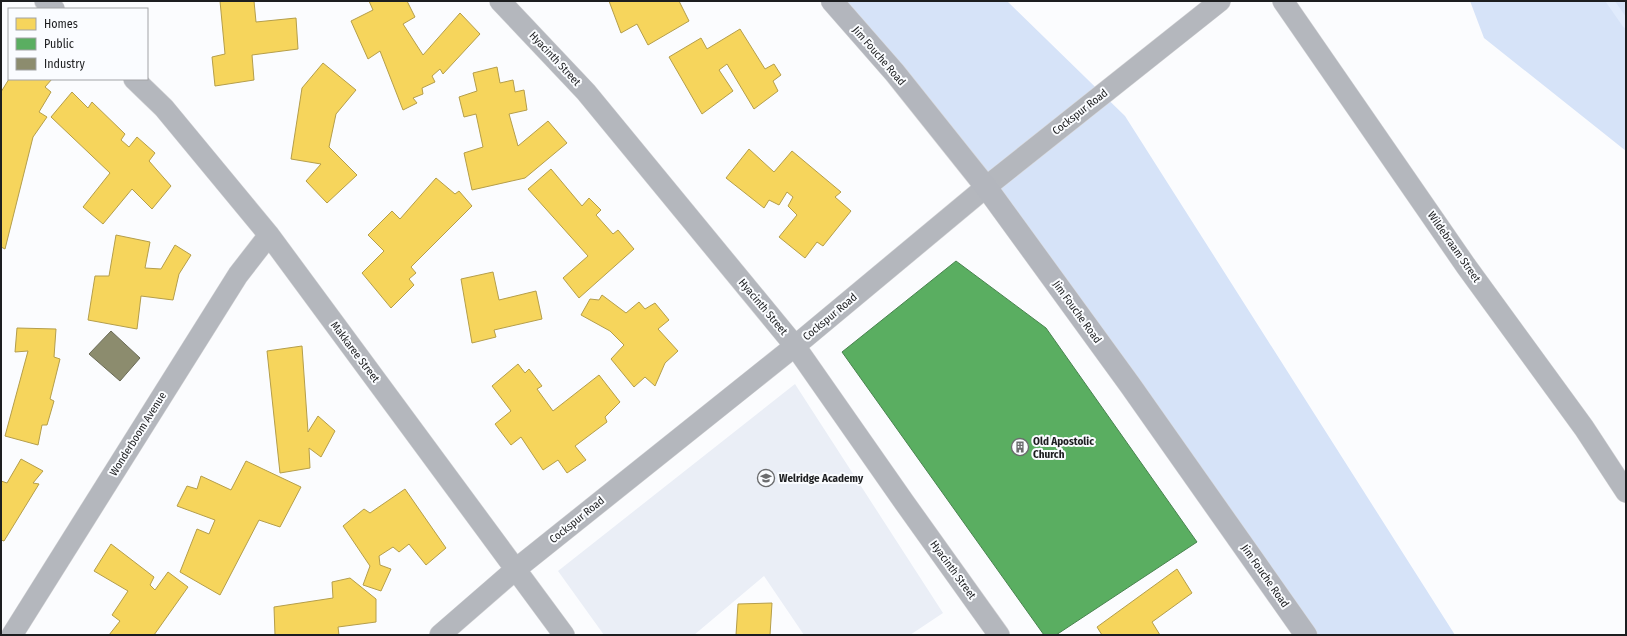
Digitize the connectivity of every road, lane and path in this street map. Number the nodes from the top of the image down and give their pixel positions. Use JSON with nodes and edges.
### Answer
{"nodes":[{"id":1,"x":45,"y":1,"type":"edge"},
{"id":2,"x":500,"y":1,"type":"edge"},
{"id":3,"x":832,"y":1,"type":"edge"},
{"id":4,"x":1220,"y":1,"type":"edge"},
{"id":5,"x":1284,"y":1,"type":"edge"},
{"id":6,"x":53,"y":8,"type":"edge"},
{"id":7,"x":135,"y":80,"type":"edge"},
{"id":8,"x":986,"y":187,"type":"junction"},
{"id":9,"x":269,"y":235,"type":"junction"},
{"id":10,"x":795,"y":346,"type":"junction"},
{"id":11,"x":1626,"y":492,"type":"edge"},
{"id":12,"x":516,"y":569,"type":"junction"},
{"id":13,"x":12,"y":635,"type":"edge"},
{"id":14,"x":440,"y":635,"type":"edge"},
{"id":15,"x":564,"y":635,"type":"edge"},
{"id":16,"x":999,"y":635,"type":"edge"},
{"id":17,"x":1306,"y":635,"type":"edge"}],
"edges":[{"from":1,"to":6,"type":"street"},
{"from":2,"to":10,"type":"street","name":"Hyacinth Street"},
{"from":3,"to":8,"type":"street","name":"Jim Fouche Road"},
{"from":4,"to":8,"type":"street","name":"Cockspur Road"},
{"from":5,"to":11,"type":"street","name":"Wildebraam Street"},
{"from":7,"to":9,"type":"street","name":"Makkaree Street"},
{"from":8,"to":10,"type":"street","name":"Cockspur Road"},
{"from":8,"to":17,"type":"street","name":"Jim Fouche Road"},
{"from":9,"to":12,"type":"street","name":"Makkaree Street"},
{"from":9,"to":13,"type":"street","name":"Wonderboom Avenue"},
{"from":10,"to":12,"type":"street","name":"Cockspur Road"},
{"from":10,"to":16,"type":"street","name":"Hyacinth Street"},
{"from":12,"to":14,"type":"street","name":"Cockspur Road"},
{"from":12,"to":15,"type":"street","name":"Makkaree Street"}]}
